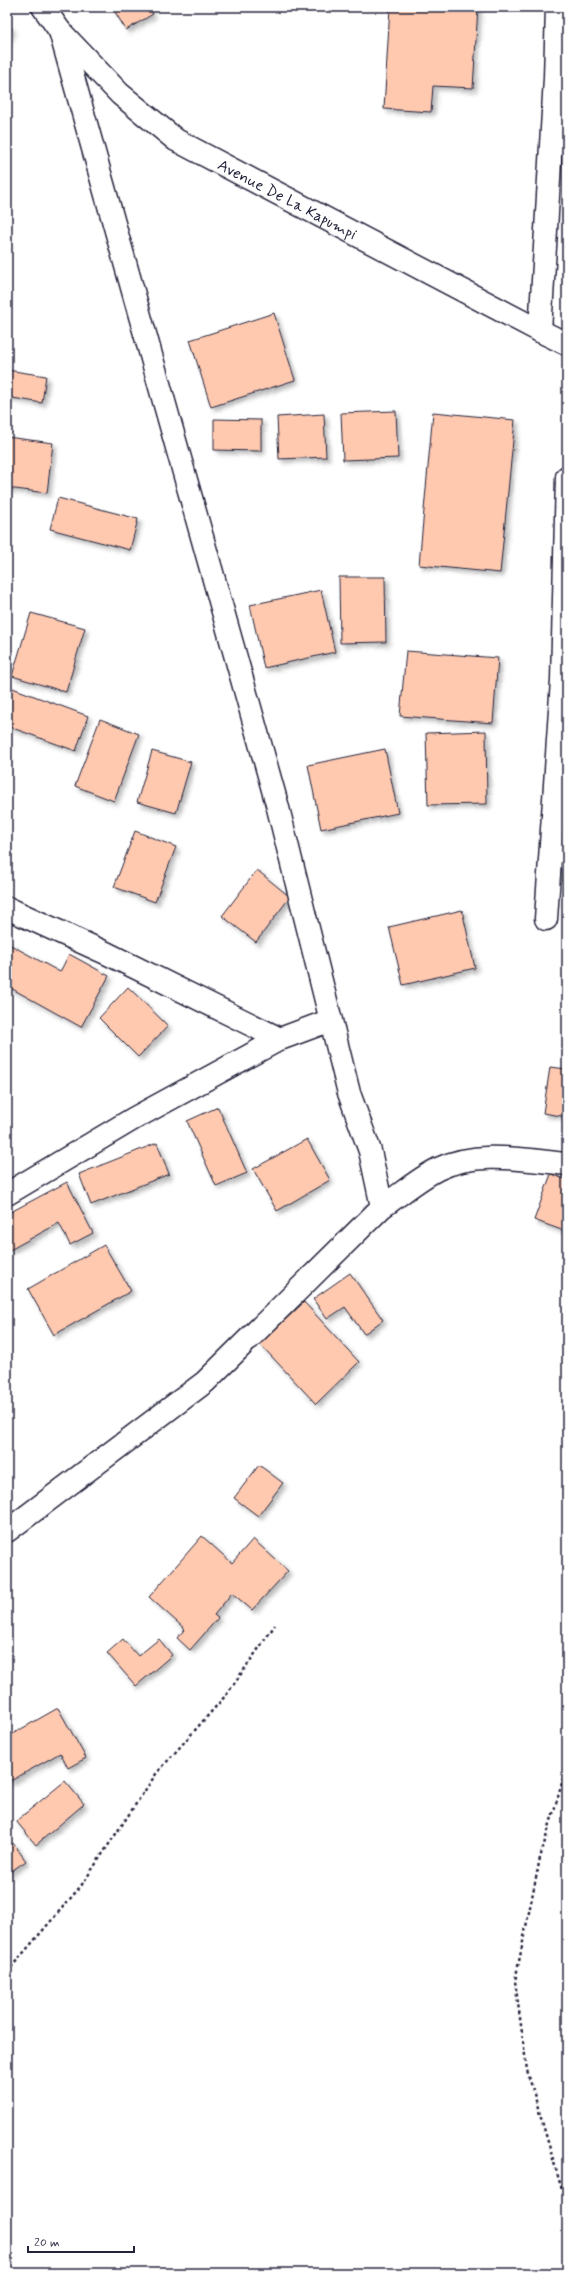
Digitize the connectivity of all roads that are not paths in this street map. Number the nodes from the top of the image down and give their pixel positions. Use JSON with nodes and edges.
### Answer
{"nodes":[{"id":1,"x":43,"y":7,"type":"edge"},
{"id":2,"x":557,"y":7,"type":"edge"},
{"id":3,"x":60,"y":32,"type":"junction"},
{"id":4,"x":540,"y":332,"type":"junction"},
{"id":5,"x":567,"y":344,"type":"edge"},
{"id":6,"x":567,"y":477,"type":"edge"},
{"id":7,"x":7,"y":908,"type":"edge"},
{"id":8,"x":546,"y":919,"type":"dead end"},
{"id":9,"x":331,"y":1020,"type":"junction"},
{"id":10,"x":280,"y":1039,"type":"junction"},
{"id":11,"x":567,"y":1164,"type":"edge"},
{"id":12,"x":7,"y":1194,"type":"edge"},
{"id":13,"x":382,"y":1207,"type":"junction"},
{"id":14,"x":7,"y":1530,"type":"edge"}],
"edges":[{"from":1,"to":3,"type":"street","name":"Avenue De La Kapumpi"},
{"from":2,"to":4,"type":"street"},
{"from":3,"to":4,"type":"street","name":"Avenue De La Kapumpi"},
{"from":3,"to":9,"type":"street"},
{"from":4,"to":5,"type":"street","name":"Avenue De La Kapumpi"},
{"from":6,"to":8,"type":"street"},
{"from":7,"to":10,"type":"street"},
{"from":9,"to":10,"type":"street"},
{"from":9,"to":13,"type":"street"},
{"from":10,"to":12,"type":"street"},
{"from":11,"to":13,"type":"street"},
{"from":13,"to":14,"type":"street"}]}
